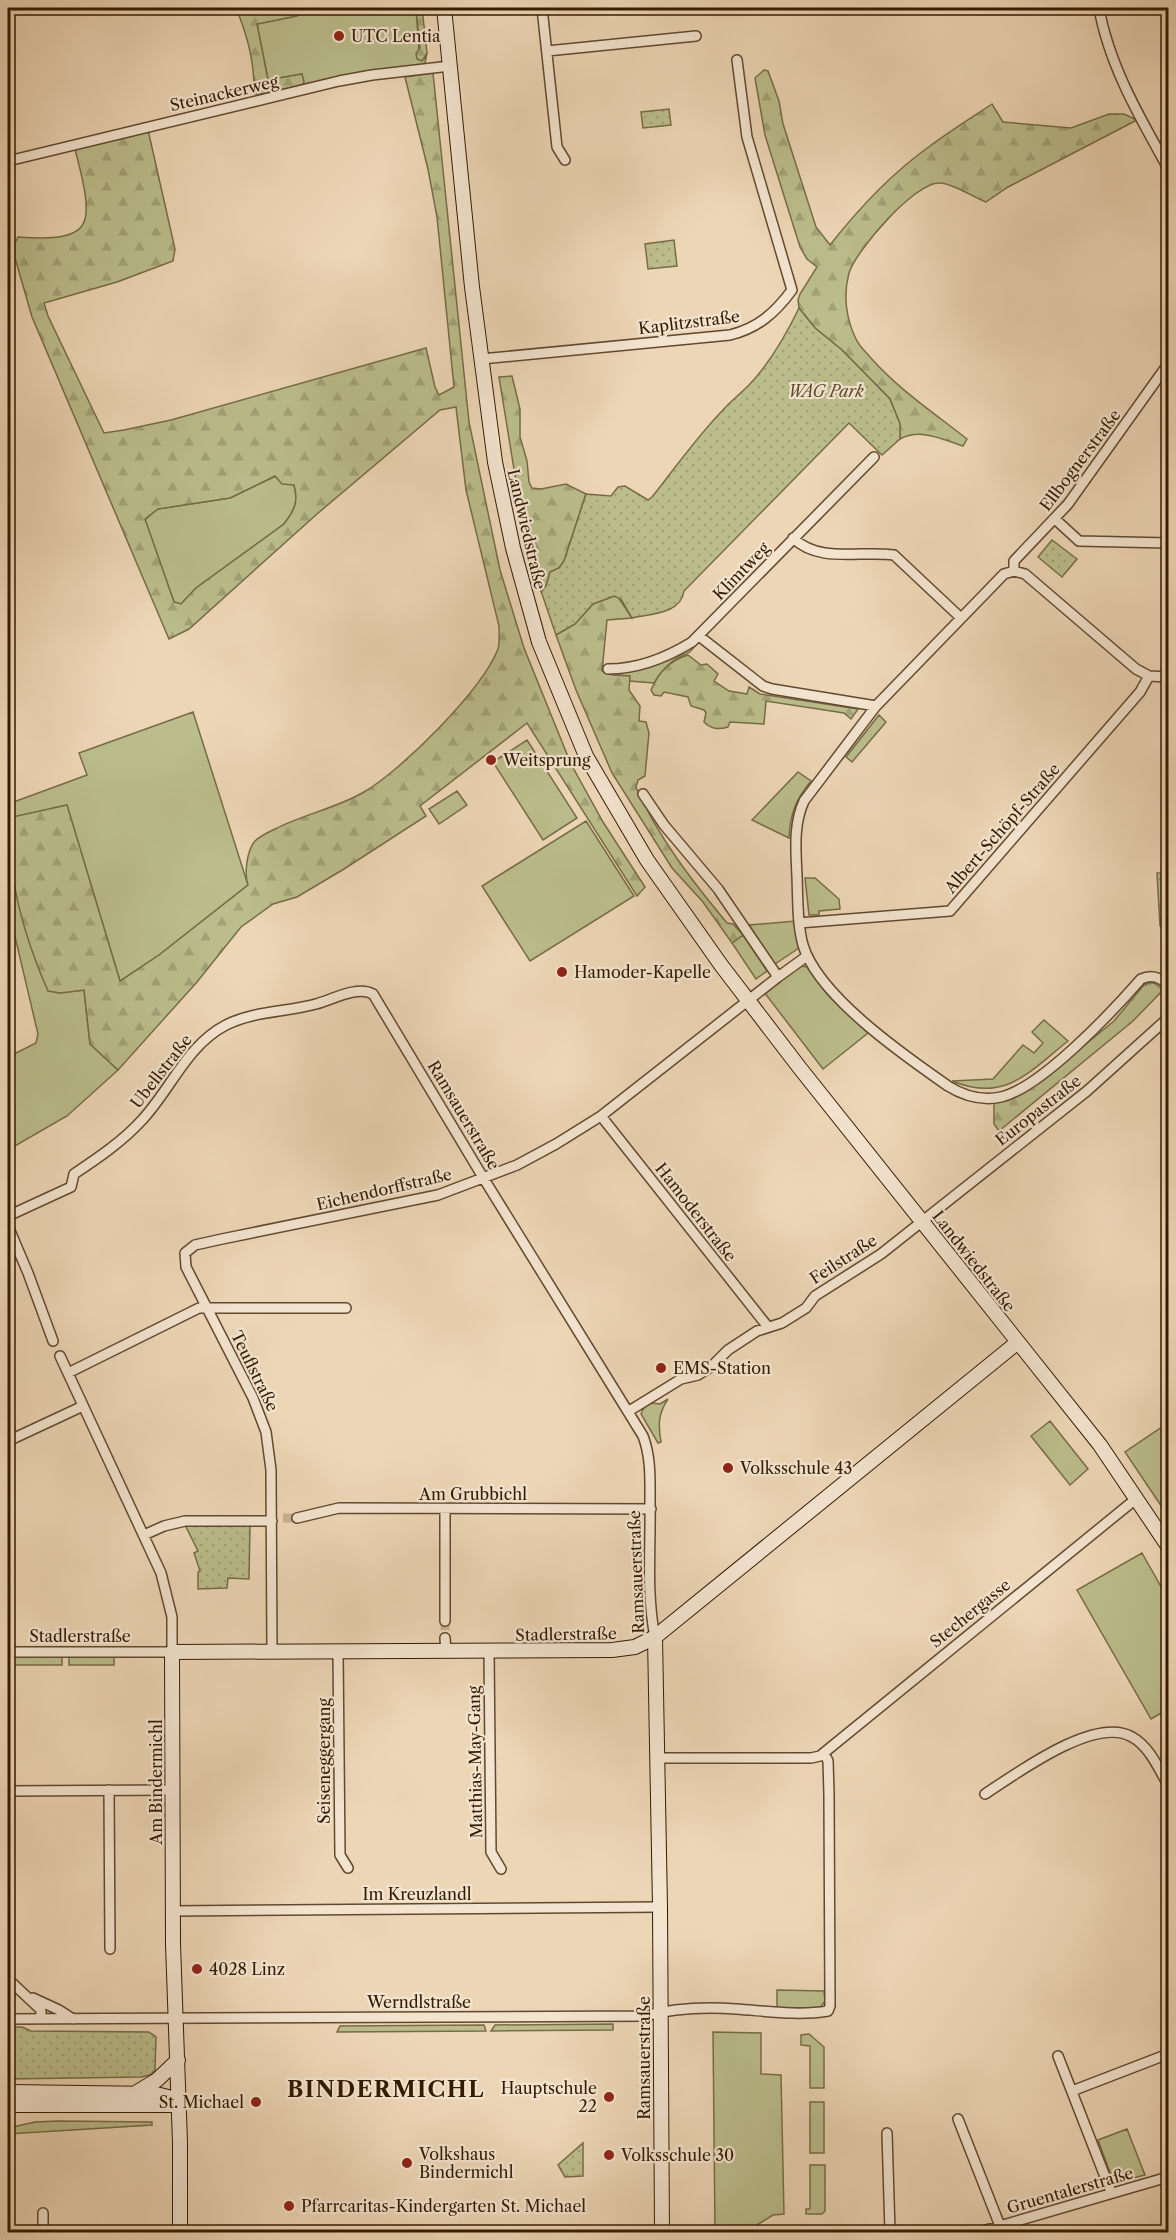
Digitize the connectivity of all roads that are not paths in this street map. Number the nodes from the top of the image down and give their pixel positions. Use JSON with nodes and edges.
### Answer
{"nodes":[{"id":1,"x":444,"y":8,"type":"edge"},
{"id":2,"x":542,"y":8,"type":"edge"},
{"id":3,"x":1099,"y":8,"type":"edge"},
{"id":4,"x":696,"y":36,"type":"dead end"},
{"id":5,"x":547,"y":51,"type":"junction"},
{"id":6,"x":737,"y":60,"type":"dead end"},
{"id":7,"x":450,"y":66,"type":"junction"},
{"id":8,"x":8,"y":160,"type":"edge"},
{"id":9,"x":565,"y":160,"type":"dead end"},
{"id":10,"x":1168,"y":168,"type":"edge"},
{"id":11,"x":481,"y":359,"type":"junction"},
{"id":12,"x":1168,"y":364,"type":"edge"},
{"id":13,"x":874,"y":457,"type":"dead end"},
{"id":14,"x":1055,"y":519,"type":"junction"},
{"id":15,"x":793,"y":538,"type":"junction"},
{"id":16,"x":1168,"y":543,"type":"edge"},
{"id":17,"x":1014,"y":570,"type":"junction"},
{"id":18,"x":961,"y":618,"type":"junction"},
{"id":19,"x":699,"y":636,"type":"junction"},
{"id":20,"x":608,"y":669,"type":"dead end"},
{"id":21,"x":1149,"y":676,"type":"junction"},
{"id":22,"x":1168,"y":677,"type":"edge"},
{"id":23,"x":876,"y":706,"type":"junction"},
{"id":24,"x":642,"y":794,"type":"dead end"},
{"id":25,"x":799,"y":922,"type":"junction"},
{"id":26,"x":807,"y":956,"type":"junction"},
{"id":27,"x":778,"y":977,"type":"junction"},
{"id":28,"x":1168,"y":985,"type":"edge"},
{"id":29,"x":367,"y":991,"type":"joint"},
{"id":30,"x":748,"y":1000,"type":"junction"},
{"id":31,"x":1168,"y":1018,"type":"edge"},
{"id":32,"x":601,"y":1116,"type":"junction"},
{"id":33,"x":484,"y":1179,"type":"junction"},
{"id":34,"x":8,"y":1216,"type":"edge"},
{"id":35,"x":922,"y":1222,"type":"junction"},
{"id":36,"x":8,"y":1226,"type":"edge"},
{"id":37,"x":190,"y":1248,"type":"joint"},
{"id":38,"x":207,"y":1308,"type":"junction"},
{"id":39,"x":346,"y":1308,"type":"dead end"},
{"id":40,"x":768,"y":1327,"type":"junction"},
{"id":41,"x":53,"y":1341,"type":"dead end"},
{"id":42,"x":1018,"y":1342,"type":"junction"},
{"id":43,"x":60,"y":1356,"type":"dead end"},
{"id":44,"x":68,"y":1374,"type":"junction"},
{"id":45,"x":83,"y":1406,"type":"junction"},
{"id":46,"x":629,"y":1412,"type":"junction"},
{"id":47,"x":8,"y":1441,"type":"edge"},
{"id":48,"x":1137,"y":1498,"type":"junction"},
{"id":49,"x":445,"y":1509,"type":"junction"},
{"id":50,"x":651,"y":1509,"type":"junction"},
{"id":51,"x":283,"y":1518,"type":"tunnel mouth"},
{"id":52,"x":297,"y":1518,"type":"tunnel mouth"},
{"id":53,"x":272,"y":1519,"type":"junction"},
{"id":54,"x":144,"y":1535,"type":"junction"},
{"id":55,"x":1168,"y":1546,"type":"edge"},
{"id":56,"x":445,"y":1621,"type":"tunnel mouth"},
{"id":57,"x":655,"y":1637,"type":"junction"},
{"id":58,"x":489,"y":1651,"type":"junction"},
{"id":59,"x":8,"y":1652,"type":"edge"},
{"id":60,"x":172,"y":1652,"type":"junction"},
{"id":61,"x":272,"y":1652,"type":"junction"},
{"id":62,"x":338,"y":1652,"type":"junction"},
{"id":63,"x":824,"y":1753,"type":"junction"},
{"id":64,"x":658,"y":1758,"type":"junction"},
{"id":65,"x":1168,"y":1785,"type":"edge"},
{"id":66,"x":110,"y":1790,"type":"junction"},
{"id":67,"x":172,"y":1790,"type":"junction"},
{"id":68,"x":8,"y":1791,"type":"edge"},
{"id":69,"x":985,"y":1794,"type":"dead end"},
{"id":70,"x":348,"y":1868,"type":"dead end"},
{"id":71,"x":501,"y":1869,"type":"dead end"},
{"id":72,"x":660,"y":1907,"type":"junction"},
{"id":73,"x":173,"y":1911,"type":"junction"},
{"id":74,"x":110,"y":1949,"type":"dead end"},
{"id":75,"x":8,"y":1979,"type":"edge"},
{"id":76,"x":25,"y":1995,"type":"junction"},
{"id":77,"x":660,"y":2012,"type":"junction"},
{"id":78,"x":176,"y":2018,"type":"junction"},
{"id":79,"x":8,"y":2019,"type":"edge"},
{"id":80,"x":41,"y":2019,"type":"junction"},
{"id":81,"x":73,"y":2019,"type":"junction"},
{"id":82,"x":1168,"y":2054,"type":"edge"},
{"id":83,"x":1058,"y":2056,"type":"dead end"},
{"id":84,"x":178,"y":2060,"type":"junction"},
{"id":85,"x":1071,"y":2091,"type":"junction"},
{"id":86,"x":8,"y":2092,"type":"edge"},
{"id":87,"x":135,"y":2093,"type":"junction"},
{"id":88,"x":179,"y":2104,"type":"junction"},
{"id":89,"x":8,"y":2105,"type":"edge"},
{"id":90,"x":958,"y":2119,"type":"dead end"},
{"id":91,"x":887,"y":2133,"type":"dead end"},
{"id":92,"x":1168,"y":2177,"type":"edge"},
{"id":93,"x":1111,"y":2192,"type":"junction"},
{"id":94,"x":43,"y":2213,"type":"dead end"},
{"id":95,"x":1000,"y":2226,"type":"junction"},
{"id":96,"x":43,"y":2232,"type":"edge"},
{"id":97,"x":180,"y":2232,"type":"edge"},
{"id":98,"x":662,"y":2232,"type":"edge"},
{"id":99,"x":891,"y":2232,"type":"edge"},
{"id":100,"x":979,"y":2232,"type":"edge"}],
"edges":[{"from":1,"to":7,"type":"main road","name":"Landwiedstraße"},
{"from":2,"to":5,"type":"street"},
{"from":3,"to":10,"type":"street"},
{"from":4,"to":5,"type":"street"},
{"from":5,"to":9,"type":"street"},
{"from":6,"to":11,"type":"street","name":"Kaplitzstraße"},
{"from":7,"to":8,"type":"street","name":"Steinackerweg"},
{"from":7,"to":11,"type":"main road","name":"Landwiedstraße"},
{"from":11,"to":30,"type":"main road","name":"Landwiedstraße"},
{"from":12,"to":14,"type":"street","name":"Ellbognerstraße"},
{"from":13,"to":15,"type":"street","name":"Klimtweg"},
{"from":14,"to":16,"type":"street"},
{"from":14,"to":17,"type":"street","name":"Ellbognerstraße"},
{"from":15,"to":18,"type":"street"},
{"from":15,"to":19,"type":"street","name":"Klimtweg"},
{"from":17,"to":18,"type":"street"},
{"from":17,"to":21,"type":"street"},
{"from":18,"to":23,"type":"street"},
{"from":19,"to":20,"type":"street","name":"Klimtweg"},
{"from":19,"to":23,"type":"street"},
{"from":21,"to":22,"type":"street"},
{"from":21,"to":25,"type":"street","name":"Albert-Schöpf-Straße"},
{"from":23,"to":25,"type":"street"},
{"from":24,"to":27,"type":"street"},
{"from":25,"to":26,"type":"street"},
{"from":26,"to":27,"type":"street"},
{"from":26,"to":28,"type":"street"},
{"from":27,"to":30,"type":"street"},
{"from":29,"to":33,"type":"street","name":"Ramsauerstraße"},
{"from":29,"to":34,"type":"street","name":"Ubellstraße"},
{"from":30,"to":32,"type":"street","name":"Eichendorffstraße"},
{"from":30,"to":35,"type":"main road","name":"Landwiedstraße"},
{"from":31,"to":35,"type":"street","name":"Europastraße"},
{"from":32,"to":33,"type":"street","name":"Eichendorffstraße"},
{"from":32,"to":40,"type":"street","name":"Hamoderstraße"},
{"from":33,"to":37,"type":"street","name":"Eichendorffstraße"},
{"from":33,"to":46,"type":"street","name":"Ramsauerstraße"},
{"from":35,"to":40,"type":"street","name":"Feilstraße"},
{"from":35,"to":42,"type":"main road","name":"Landwiedstraße"},
{"from":36,"to":41,"type":"street"},
{"from":37,"to":38,"type":"street","name":"Teuflstraße"},
{"from":38,"to":39,"type":"street"},
{"from":38,"to":44,"type":"street"},
{"from":38,"to":53,"type":"street","name":"Teuflstraße"},
{"from":40,"to":46,"type":"street","name":"Feilstraße"},
{"from":42,"to":48,"type":"main road","name":"Landwiedstraße"},
{"from":42,"to":57,"type":"main road","name":"Stadlerstraße"},
{"from":43,"to":44,"type":"street","name":"Am Bindermichl"},
{"from":44,"to":45,"type":"street","name":"Am Bindermichl"},
{"from":45,"to":47,"type":"street"},
{"from":45,"to":54,"type":"street","name":"Am Bindermichl"},
{"from":46,"to":50,"type":"street","name":"Ramsauerstraße"},
{"from":48,"to":55,"type":"main road","name":"Landwiedstraße"},
{"from":48,"to":63,"type":"street","name":"Stechergasse"},
{"from":49,"to":50,"type":"street","name":"Am Grubbichl"},
{"from":49,"to":52,"type":"street","name":"Am Grubbichl"},
{"from":49,"to":56,"type":"street"},
{"from":50,"to":57,"type":"street","name":"Ramsauerstraße"},
{"from":51,"to":53,"type":"street"},
{"from":53,"to":54,"type":"street"},
{"from":53,"to":61,"type":"street","name":"Teuflstraße"},
{"from":54,"to":60,"type":"street","name":"Am Bindermichl"},
{"from":57,"to":58,"type":"main road","name":"Stadlerstraße"},
{"from":57,"to":64,"type":"main road","name":"Ramsauerstraße"},
{"from":58,"to":62,"type":"main road","name":"Stadlerstraße"},
{"from":58,"to":71,"type":"street","name":"Matthias-May-Gang"},
{"from":59,"to":60,"type":"street","name":"Stadlerstraße"},
{"from":60,"to":61,"type":"main road","name":"Stadlerstraße"},
{"from":60,"to":67,"type":"main road","name":"Am Bindermichl"},
{"from":61,"to":62,"type":"main road","name":"Stadlerstraße"},
{"from":62,"to":70,"type":"street","name":"Seiseneggergang"},
{"from":63,"to":64,"type":"street","name":"Stechergasse"},
{"from":63,"to":77,"type":"street","name":"Werndlstraße"},
{"from":64,"to":72,"type":"main road","name":"Ramsauerstraße"},
{"from":65,"to":69,"type":"street"},
{"from":66,"to":67,"type":"street"},
{"from":66,"to":68,"type":"street"},
{"from":66,"to":74,"type":"street"},
{"from":67,"to":73,"type":"main road","name":"Am Bindermichl"},
{"from":72,"to":73,"type":"street","name":"Im Kreuzlandl"},
{"from":72,"to":77,"type":"main road","name":"Ramsauerstraße"},
{"from":73,"to":78,"type":"main road","name":"Am Bindermichl"},
{"from":75,"to":76,"type":"street"},
{"from":76,"to":80,"type":"street"},
{"from":76,"to":81,"type":"street"},
{"from":77,"to":78,"type":"street","name":"Werndlstraße"},
{"from":77,"to":98,"type":"main road","name":"Ramsauerstraße"},
{"from":78,"to":81,"type":"street","name":"Werndlstraße"},
{"from":78,"to":84,"type":"main road","name":"Am Bindermichl"},
{"from":79,"to":80,"type":"street","name":"Werndlstraße"},
{"from":80,"to":81,"type":"street","name":"Werndlstraße"},
{"from":82,"to":85,"type":"street"},
{"from":83,"to":85,"type":"street"},
{"from":84,"to":87,"type":"main road"},
{"from":84,"to":88,"type":"main road","name":"Am Bindermichl"},
{"from":85,"to":93,"type":"street"},
{"from":86,"to":87,"type":"main road"},
{"from":87,"to":88,"type":"main road"},
{"from":88,"to":89,"type":"main road"},
{"from":88,"to":97,"type":"main road","name":"Am Bindermichl"},
{"from":90,"to":95,"type":"street"},
{"from":91,"to":99,"type":"street"},
{"from":92,"to":93,"type":"street","name":"Gruentalerstraße"},
{"from":93,"to":95,"type":"street","name":"Gruentalerstraße"},
{"from":94,"to":96,"type":"street"},
{"from":95,"to":100,"type":"street","name":"Gruentalerstraße"}]}
